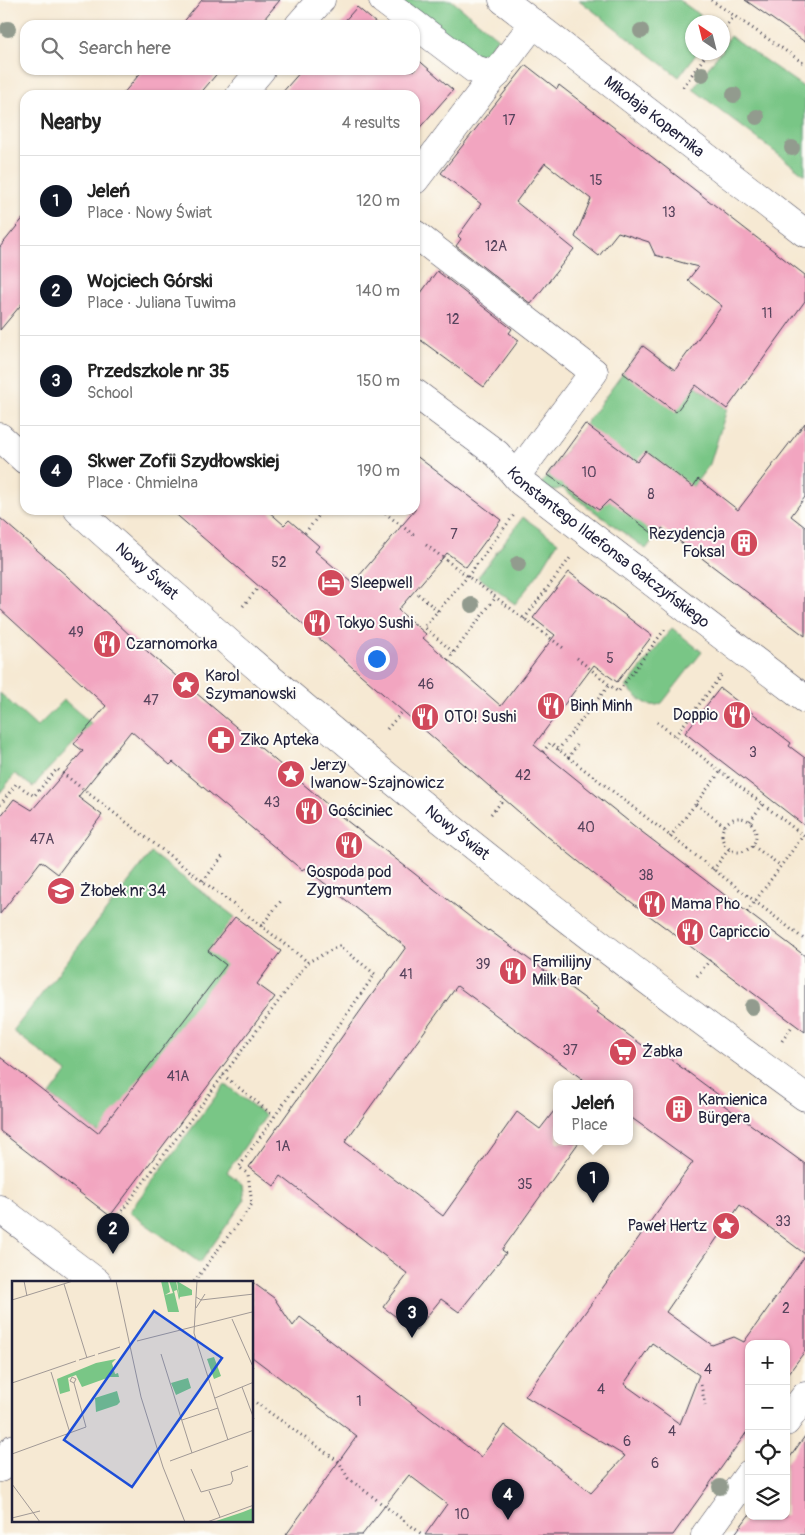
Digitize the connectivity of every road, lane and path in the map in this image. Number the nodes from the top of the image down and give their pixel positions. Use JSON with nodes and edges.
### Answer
{"nodes":[{"id":1,"x":321,"y":0,"type":"edge"},
{"id":2,"x":383,"y":0,"type":"edge"},
{"id":3,"x":503,"y":0,"type":"edge"},
{"id":4,"x":711,"y":0,"type":"edge"},
{"id":5,"x":734,"y":16,"type":"junction"},
{"id":6,"x":304,"y":20,"type":"edge"},
{"id":7,"x":409,"y":20,"type":"edge"},
{"id":8,"x":730,"y":21,"type":"edge"},
{"id":9,"x":534,"y":24,"type":"junction"},
{"id":10,"x":420,"y":28,"type":"edge"},
{"id":11,"x":702,"y":60,"type":"edge"},
{"id":12,"x":805,"y":64,"type":"edge"},
{"id":13,"x":496,"y":74,"type":"junction"},
{"id":14,"x":257,"y":75,"type":"edge"},
{"id":15,"x":683,"y":87,"type":"dead end"},
{"id":16,"x":244,"y":90,"type":"edge"},
{"id":17,"x":420,"y":173,"type":"edge"},
{"id":18,"x":805,"y":232,"type":"edge"},
{"id":19,"x":420,"y":238,"type":"edge"},
{"id":20,"x":420,"y":397,"type":"edge"},
{"id":21,"x":0,"y":437,"type":"edge"},
{"id":22,"x":20,"y":455,"type":"edge"},
{"id":23,"x":524,"y":483,"type":"junction"},
{"id":24,"x":84,"y":515,"type":"edge"},
{"id":25,"x":319,"y":515,"type":"edge"},
{"id":26,"x":388,"y":515,"type":"edge"},
{"id":27,"x":305,"y":533,"type":"dead end"},
{"id":28,"x":415,"y":536,"type":"dead end"},
{"id":29,"x":426,"y":545,"type":"dead end"},
{"id":30,"x":575,"y":551,"type":"dead end"},
{"id":31,"x":468,"y":576,"type":"junction"},
{"id":32,"x":258,"y":588,"type":"dead end"},
{"id":33,"x":418,"y":594,"type":"dead end"},
{"id":34,"x":496,"y":597,"type":"junction"},
{"id":35,"x":243,"y":606,"type":"dead end"},
{"id":36,"x":438,"y":611,"type":"junction"},
{"id":37,"x":524,"y":619,"type":"junction"},
{"id":38,"x":669,"y":623,"type":"dead end"},
{"id":39,"x":566,"y":650,"type":"dead end"},
{"id":40,"x":454,"y":652,"type":"junction"},
{"id":41,"x":577,"y":658,"type":"dead end"},
{"id":42,"x":448,"y":660,"type":"dead end"},
{"id":43,"x":726,"y":668,"type":"dead end"},
{"id":44,"x":609,"y":685,"type":"junction"},
{"id":45,"x":805,"y":699,"type":"edge"},
{"id":46,"x":402,"y":712,"type":"dead end"},
{"id":47,"x":657,"y":722,"type":"dead end"},
{"id":48,"x":388,"y":729,"type":"dead end"},
{"id":49,"x":675,"y":736,"type":"junction"},
{"id":50,"x":577,"y":746,"type":"dead end"},
{"id":51,"x":558,"y":750,"type":"junction"},
{"id":52,"x":543,"y":752,"type":"dead end"},
{"id":53,"x":568,"y":758,"type":"junction"},
{"id":54,"x":721,"y":771,"type":"junction"},
{"id":55,"x":503,"y":800,"type":"dead end"},
{"id":56,"x":696,"y":804,"type":"junction"},
{"id":57,"x":763,"y":804,"type":"junction"},
{"id":58,"x":0,"y":805,"type":"edge"},
{"id":59,"x":491,"y":814,"type":"dead end"},
{"id":60,"x":750,"y":821,"type":"junction"},
{"id":61,"x":725,"y":826,"type":"junction"},
{"id":62,"x":804,"y":836,"type":"edge"},
{"id":63,"x":670,"y":837,"type":"junction"},
{"id":64,"x":753,"y":846,"type":"junction"},
{"id":65,"x":729,"y":849,"type":"junction"},
{"id":66,"x":223,"y":856,"type":"dead end"},
{"id":67,"x":780,"y":866,"type":"junction"},
{"id":68,"x":713,"y":870,"type":"junction"},
{"id":69,"x":203,"y":882,"type":"junction"},
{"id":70,"x":281,"y":901,"type":"dead end"},
{"id":71,"x":754,"y":902,"type":"junction"},
{"id":72,"x":747,"y":912,"type":"dead end"},
{"id":73,"x":261,"y":926,"type":"junction"},
{"id":74,"x":805,"y":940,"type":"edge"},
{"id":75,"x":710,"y":960,"type":"dead end"},
{"id":76,"x":308,"y":962,"type":"junction"},
{"id":77,"x":697,"y":976,"type":"dead end"},
{"id":78,"x":793,"y":1025,"type":"dead end"},
{"id":79,"x":782,"y":1041,"type":"dead end"},
{"id":80,"x":223,"y":1075,"type":"junction"},
{"id":81,"x":805,"y":1097,"type":"edge"},
{"id":82,"x":274,"y":1116,"type":"junction"},
{"id":83,"x":0,"y":1208,"type":"edge"},
{"id":84,"x":107,"y":1231,"type":"dead end"},
{"id":85,"x":96,"y":1281,"type":"edge"},
{"id":86,"x":195,"y":1281,"type":"edge"},
{"id":87,"x":701,"y":1385,"type":"dead end"},
{"id":88,"x":805,"y":1396,"type":"edge"},
{"id":89,"x":254,"y":1401,"type":"edge"},
{"id":90,"x":705,"y":1405,"type":"dead end"},
{"id":91,"x":790,"y":1417,"type":"edge"},
{"id":92,"x":0,"y":1437,"type":"edge"},
{"id":93,"x":12,"y":1446,"type":"edge"},
{"id":94,"x":12,"y":1451,"type":"edge"},
{"id":95,"x":0,"y":1468,"type":"edge"},
{"id":96,"x":748,"y":1475,"type":"edge"},
{"id":97,"x":423,"y":1535,"type":"edge"},
{"id":98,"x":705,"y":1535,"type":"edge"}],
"edges":[{"from":1,"to":6,"type":"street"},
{"from":2,"to":7,"type":"street"},
{"from":3,"to":9,"type":"street","name":"Mikołaja Kopernika"},
{"from":4,"to":5,"type":"path"},
{"from":5,"to":8,"type":"path"},
{"from":5,"to":12,"type":"path"},
{"from":9,"to":13,"type":"street"},
{"from":9,"to":18,"type":"street","name":"Mikołaja Kopernika"},
{"from":10,"to":13,"type":"street"},
{"from":11,"to":15,"type":"path"},
{"from":13,"to":17,"type":"street"},
{"from":14,"to":16,"type":"street"},
{"from":19,"to":23,"type":"street"},
{"from":20,"to":23,"type":"street","name":"Konstantego Ildefonsa Gałczyńskiego"},
{"from":21,"to":22,"type":"street"},
{"from":23,"to":31,"type":"path"},
{"from":23,"to":45,"type":"street","name":"Konstantego Ildefonsa Gałczyńskiego"},
{"from":24,"to":81,"type":"street","name":"Nowy Świat"},
{"from":25,"to":27,"type":"path"},
{"from":26,"to":28,"type":"path"},
{"from":29,"to":31,"type":"path"},
{"from":30,"to":37,"type":"path"},
{"from":31,"to":34,"type":"path"},
{"from":31,"to":36,"type":"path"},
{"from":32,"to":35,"type":"path"},
{"from":33,"to":36,"type":"path"},
{"from":34,"to":37,"type":"path"},
{"from":34,"to":40,"type":"path"},
{"from":36,"to":40,"type":"path"},
{"from":37,"to":39,"type":"path"},
{"from":38,"to":44,"type":"path"},
{"from":40,"to":42,"type":"path"},
{"from":41,"to":44,"type":"path"},
{"from":43,"to":49,"type":"path"},
{"from":44,"to":51,"type":"path"},
{"from":46,"to":48,"type":"path"},
{"from":47,"to":49,"type":"path"},
{"from":49,"to":54,"type":"path"},
{"from":50,"to":53,"type":"path"},
{"from":51,"to":52,"type":"path"},
{"from":51,"to":53,"type":"path"},
{"from":53,"to":63,"type":"path"},
{"from":54,"to":56,"type":"path"},
{"from":54,"to":57,"type":"path"},
{"from":55,"to":59,"type":"path"},
{"from":56,"to":61,"type":"path"},
{"from":56,"to":63,"type":"path"},
{"from":57,"to":60,"type":"path"},
{"from":57,"to":62,"type":"path"},
{"from":58,"to":69,"type":"path"},
{"from":60,"to":61,"type":"path"},
{"from":60,"to":64,"type":"path"},
{"from":61,"to":65,"type":"path"},
{"from":62,"to":67,"type":"path"},
{"from":63,"to":68,"type":"path"},
{"from":64,"to":65,"type":"path"},
{"from":64,"to":67,"type":"path"},
{"from":65,"to":68,"type":"path"},
{"from":66,"to":69,"type":"path"},
{"from":67,"to":71,"type":"path"},
{"from":68,"to":71,"type":"path"},
{"from":69,"to":73,"type":"path"},
{"from":70,"to":73,"type":"path"},
{"from":71,"to":72,"type":"path"},
{"from":71,"to":74,"type":"path"},
{"from":73,"to":76,"type":"path"},
{"from":75,"to":77,"type":"path"},
{"from":76,"to":80,"type":"path"},
{"from":76,"to":82,"type":"path"},
{"from":78,"to":79,"type":"path"},
{"from":80,"to":82,"type":"path"},
{"from":80,"to":84,"type":"path"},
{"from":82,"to":86,"type":"path"},
{"from":83,"to":85,"type":"street"},
{"from":87,"to":90,"type":"path"},
{"from":88,"to":91,"type":"street"},
{"from":89,"to":97,"type":"path"},
{"from":92,"to":93,"type":"street"},
{"from":94,"to":95,"type":"street"},
{"from":96,"to":98,"type":"street"}]}
